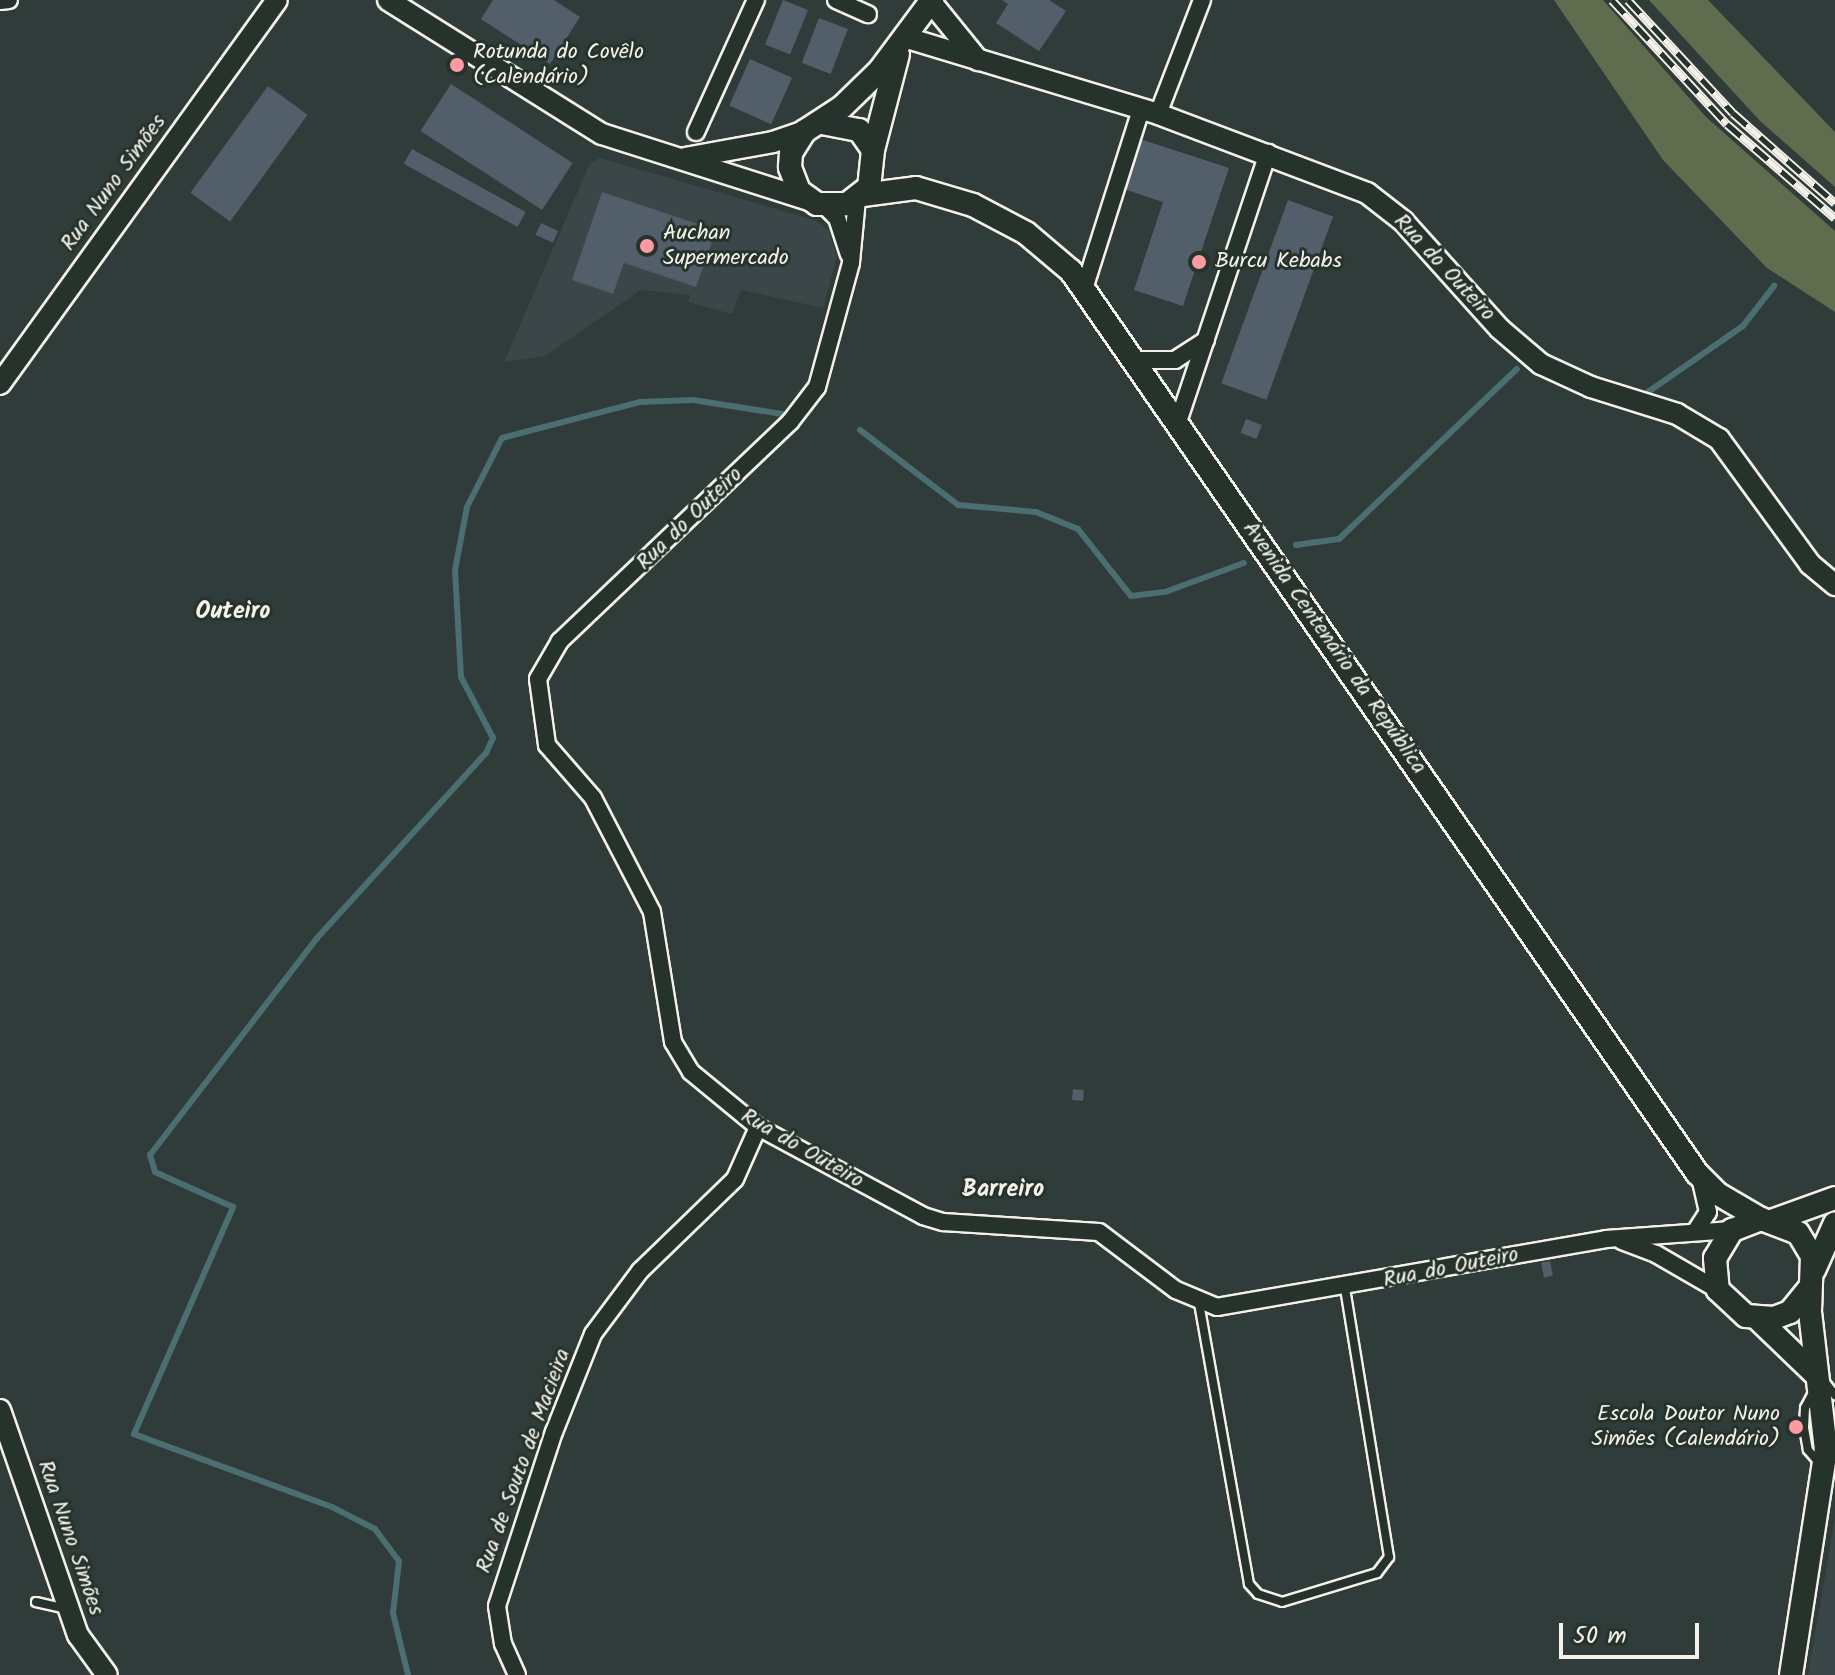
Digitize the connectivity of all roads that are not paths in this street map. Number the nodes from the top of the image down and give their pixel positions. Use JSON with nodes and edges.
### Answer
{"nodes":[{"id":1,"x":9,"y":0,"type":"edge"},
{"id":2,"x":292,"y":0,"type":"edge"},
{"id":3,"x":388,"y":0,"type":"edge"},
{"id":4,"x":756,"y":0,"type":"edge"},
{"id":5,"x":836,"y":0,"type":"edge"},
{"id":6,"x":1202,"y":0,"type":"edge"},
{"id":7,"x":0,"y":1,"type":"edge"},
{"id":8,"x":931,"y":1,"type":"edge"},
{"id":9,"x":273,"y":6,"type":"edge"},
{"id":10,"x":868,"y":14,"type":"dead end"},
{"id":11,"x":903,"y":44,"type":"junction"},
{"id":12,"x":978,"y":60,"type":"junction"},
{"id":13,"x":1150,"y":111,"type":"junction"},
{"id":14,"x":814,"y":127,"type":"junction"},
{"id":15,"x":696,"y":132,"type":"dead end"},
{"id":16,"x":1268,"y":153,"type":"junction"},
{"id":17,"x":874,"y":154,"type":"junction"},
{"id":18,"x":679,"y":158,"type":"junction"},
{"id":19,"x":916,"y":188,"type":"junction"},
{"id":20,"x":860,"y":197,"type":"junction"},
{"id":21,"x":818,"y":203,"type":"junction"},
{"id":22,"x":851,"y":263,"type":"junction"},
{"id":23,"x":1085,"y":286,"type":"junction"},
{"id":24,"x":1206,"y":340,"type":"junction"},
{"id":25,"x":1136,"y":360,"type":"junction"},
{"id":26,"x":0,"y":384,"type":"edge"},
{"id":27,"x":1178,"y":422,"type":"junction"},
{"id":28,"x":1835,"y":585,"type":"edge"},
{"id":29,"x":758,"y":1127,"type":"junction"},
{"id":30,"x":1697,"y":1173,"type":"junction"},
{"id":31,"x":1835,"y":1198,"type":"edge"},
{"id":32,"x":1768,"y":1220,"type":"junction"},
{"id":33,"x":1835,"y":1223,"type":"edge"},
{"id":34,"x":1732,"y":1230,"type":"junction"},
{"id":35,"x":1695,"y":1232,"type":"junction"},
{"id":36,"x":1616,"y":1239,"type":"junction"},
{"id":37,"x":1812,"y":1279,"type":"junction"},
{"id":38,"x":1345,"y":1288,"type":"junction"},
{"id":39,"x":1718,"y":1290,"type":"junction"},
{"id":40,"x":1199,"y":1303,"type":"junction"},
{"id":41,"x":1758,"y":1319,"type":"junction"},
{"id":42,"x":1824,"y":1386,"type":"edge"},
{"id":43,"x":0,"y":1410,"type":"edge"},
{"id":44,"x":7,"y":1452,"type":"edge"},
{"id":45,"x":1829,"y":1452,"type":"edge"},
{"id":46,"x":36,"y":1602,"type":"dead end"},
{"id":47,"x":69,"y":1609,"type":"junction"},
{"id":48,"x":107,"y":1675,"type":"edge"},
{"id":49,"x":517,"y":1675,"type":"edge"},
{"id":50,"x":1791,"y":1675,"type":"edge"}],
"edges":[{"from":1,"to":7,"type":"street"},
{"from":2,"to":9,"type":"street","name":"Rua Nuno Simões"},
{"from":3,"to":18,"type":"street"},
{"from":4,"to":15,"type":"street"},
{"from":5,"to":10,"type":"street"},
{"from":6,"to":13,"type":"street"},
{"from":8,"to":11,"type":"main road"},
{"from":8,"to":12,"type":"street"},
{"from":9,"to":26,"type":"street","name":"Rua Nuno Simões"},
{"from":11,"to":12,"type":"street","name":"Rua do Outeiro"},
{"from":11,"to":14,"type":"main road"},
{"from":11,"to":17,"type":"main road"},
{"from":12,"to":13,"type":"street","name":"Rua do Outeiro"},
{"from":13,"to":16,"type":"street","name":"Rua do Outeiro"},
{"from":13,"to":23,"type":"street"},
{"from":14,"to":17,"type":"main road"},
{"from":14,"to":18,"type":"street"},
{"from":14,"to":21,"type":"main road"},
{"from":16,"to":24,"type":"street"},
{"from":16,"to":28,"type":"street","name":"Rua do Outeiro"},
{"from":17,"to":19,"type":"main road","name":"Avenida Centenário da República"},
{"from":17,"to":20,"type":"main road"},
{"from":18,"to":21,"type":"street"},
{"from":19,"to":20,"type":"main road","name":"Avenida Centenário da República"},
{"from":19,"to":23,"type":"main road","name":"Avenida Centenário da República"},
{"from":20,"to":21,"type":"main road"},
{"from":20,"to":22,"type":"street","name":"Rua do Outeiro"},
{"from":21,"to":22,"type":"street"},
{"from":22,"to":29,"type":"street","name":"Rua do Outeiro"},
{"from":23,"to":25,"type":"main road","name":"Avenida Centenário da República"},
{"from":24,"to":25,"type":"street"},
{"from":24,"to":27,"type":"street"},
{"from":25,"to":27,"type":"main road","name":"Avenida Centenário da República"},
{"from":27,"to":30,"type":"main road","name":"Avenida Centenário da República"},
{"from":29,"to":40,"type":"street","name":"Rua do Outeiro"},
{"from":29,"to":49,"type":"street","name":"Rua de Souto de Macieira"},
{"from":30,"to":32,"type":"main road","name":"Avenida Centenário da República"},
{"from":30,"to":35,"type":"street","name":"Avenida Centenário da República"},
{"from":31,"to":32,"type":"main road","name":"Rua do Outeiro"},
{"from":32,"to":34,"type":"main road","name":"Rua do Outeiro"},
{"from":32,"to":37,"type":"main road"},
{"from":33,"to":37,"type":"main road"},
{"from":34,"to":35,"type":"street","name":"Rua do Outeiro"},
{"from":34,"to":39,"type":"main road"},
{"from":35,"to":36,"type":"street","name":"Rua do Outeiro"},
{"from":36,"to":38,"type":"street","name":"Rua do Outeiro"},
{"from":36,"to":39,"type":"street"},
{"from":37,"to":41,"type":"main road"},
{"from":37,"to":42,"type":"main road"},
{"from":38,"to":40,"type":"street","name":"Rua do Outeiro"},
{"from":38,"to":40,"type":"lane"},
{"from":39,"to":41,"type":"main road"},
{"from":41,"to":42,"type":"main road"},
{"from":42,"to":45,"type":"main road"},
{"from":43,"to":44,"type":"street","name":"Rua Nuno Simões"},
{"from":44,"to":47,"type":"street","name":"Rua Nuno Simões"},
{"from":45,"to":50,"type":"main road"},
{"from":46,"to":47,"type":"lane"},
{"from":47,"to":48,"type":"street","name":"Rua Nuno Simões"}]}
